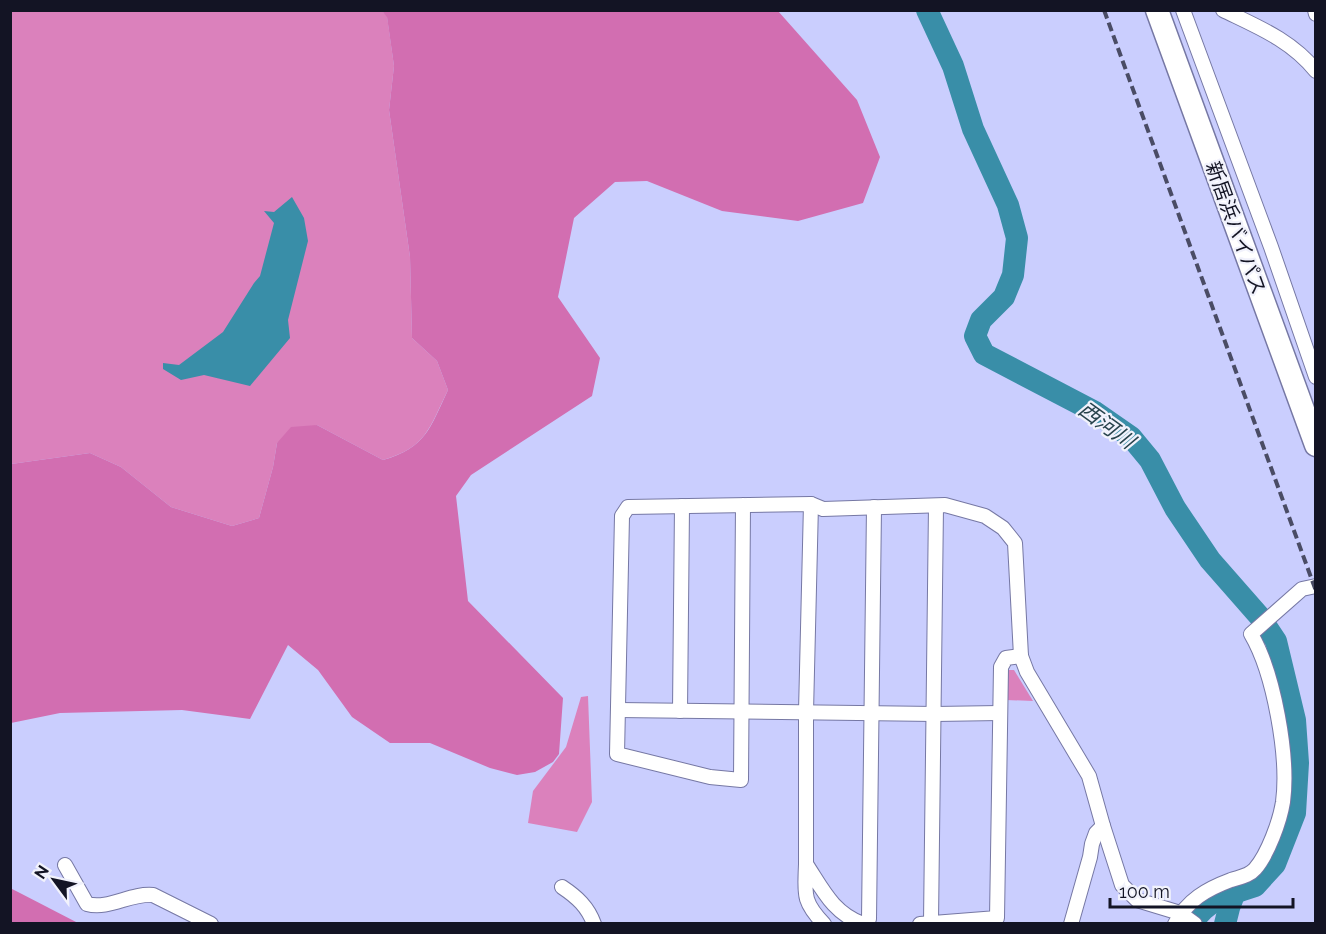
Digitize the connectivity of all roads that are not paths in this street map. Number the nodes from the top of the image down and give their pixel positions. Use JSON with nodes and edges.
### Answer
{"nodes":[{"id":1,"x":1223,"y":10,"type":"edge"},
{"id":2,"x":1170,"y":13,"type":"edge"},
{"id":3,"x":1316,"y":71,"type":"edge"},
{"id":4,"x":1316,"y":377,"type":"edge"},
{"id":5,"x":1316,"y":445,"type":"edge"},
{"id":6,"x":811,"y":504,"type":"junction"},
{"id":7,"x":743,"y":505,"type":"junction"},
{"id":8,"x":682,"y":506,"type":"junction"},
{"id":9,"x":936,"y":506,"type":"junction"},
{"id":10,"x":874,"y":507,"type":"junction"},
{"id":11,"x":1316,"y":585,"type":"edge"},
{"id":12,"x":1021,"y":656,"type":"junction"},
{"id":13,"x":618,"y":710,"type":"junction"},
{"id":14,"x":680,"y":711,"type":"junction"},
{"id":15,"x":742,"y":712,"type":"junction"},
{"id":16,"x":806,"y":712,"type":"junction"},
{"id":17,"x":1000,"y":712,"type":"junction"},
{"id":18,"x":871,"y":713,"type":"junction"},
{"id":19,"x":935,"y":714,"type":"junction"},
{"id":20,"x":1103,"y":826,"type":"junction"},
{"id":21,"x":65,"y":864,"type":"dead end"},
{"id":22,"x":806,"y":864,"type":"junction"},
{"id":23,"x":562,"y":887,"type":"dead end"},
{"id":24,"x":1184,"y":919,"type":"edge"},
{"id":25,"x":926,"y":923,"type":"edge"},
{"id":26,"x":211,"y":924,"type":"edge"},
{"id":27,"x":594,"y":924,"type":"edge"},
{"id":28,"x":824,"y":924,"type":"edge"},
{"id":29,"x":865,"y":924,"type":"edge"},
{"id":30,"x":1071,"y":924,"type":"edge"}],
"edges":[{"from":1,"to":3,"type":"street"},
{"from":2,"to":4,"type":"street"},
{"from":2,"to":5,"type":"highway","name":"新居浜バイパス"},
{"from":6,"to":7,"type":"street"},
{"from":6,"to":10,"type":"street"},
{"from":6,"to":16,"type":"street"},
{"from":7,"to":8,"type":"street"},
{"from":7,"to":15,"type":"street"},
{"from":8,"to":13,"type":"street"},
{"from":8,"to":14,"type":"street"},
{"from":9,"to":10,"type":"street"},
{"from":9,"to":12,"type":"street"},
{"from":9,"to":19,"type":"street"},
{"from":10,"to":18,"type":"street"},
{"from":11,"to":24,"type":"street"},
{"from":12,"to":17,"type":"street"},
{"from":12,"to":20,"type":"street"},
{"from":13,"to":14,"type":"street"},
{"from":13,"to":15,"type":"street"},
{"from":14,"to":15,"type":"street"},
{"from":15,"to":16,"type":"street"},
{"from":16,"to":18,"type":"street"},
{"from":16,"to":22,"type":"street"},
{"from":17,"to":19,"type":"street"},
{"from":17,"to":25,"type":"street"},
{"from":18,"to":19,"type":"street"},
{"from":18,"to":29,"type":"street"},
{"from":19,"to":25,"type":"street"},
{"from":20,"to":24,"type":"street"},
{"from":20,"to":30,"type":"street"},
{"from":21,"to":26,"type":"street"},
{"from":22,"to":28,"type":"street"},
{"from":22,"to":29,"type":"street"},
{"from":23,"to":27,"type":"street"}]}
